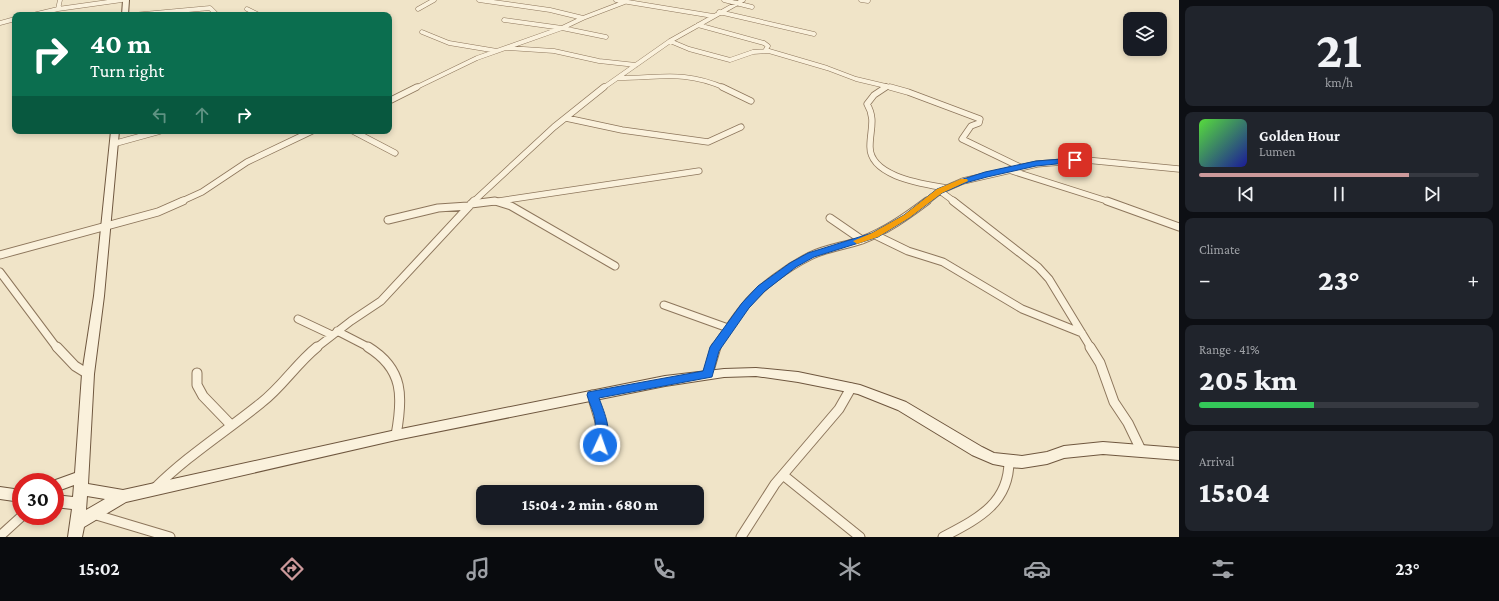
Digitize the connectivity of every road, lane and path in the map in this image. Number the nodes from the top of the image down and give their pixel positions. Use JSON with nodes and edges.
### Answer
{"nodes":[{"id":1,"x":60,"y":0,"type":"edge"},
{"id":2,"x":122,"y":0,"type":"edge"},
{"id":3,"x":126,"y":0,"type":"edge"},
{"id":4,"x":434,"y":0,"type":"edge"},
{"id":5,"x":479,"y":0,"type":"edge"},
{"id":6,"x":616,"y":0,"type":"edge"},
{"id":7,"x":724,"y":0,"type":"edge"},
{"id":8,"x":861,"y":0,"type":"edge"},
{"id":9,"x":868,"y":1,"type":"dead end"},
{"id":10,"x":624,"y":2,"type":"junction"},
{"id":11,"x":740,"y":2,"type":"edge"},
{"id":12,"x":752,"y":7,"type":"dead end"},
{"id":13,"x":58,"y":9,"type":"junction"},
{"id":14,"x":247,"y":9,"type":"dead end"},
{"id":15,"x":418,"y":9,"type":"dead end"},
{"id":16,"x":46,"y":12,"type":"edge"},
{"id":17,"x":125,"y":12,"type":"edge"},
{"id":18,"x":166,"y":12,"type":"edge"},
{"id":19,"x":214,"y":12,"type":"edge"},
{"id":20,"x":253,"y":12,"type":"edge"},
{"id":21,"x":716,"y":14,"type":"junction"},
{"id":22,"x":583,"y":18,"type":"junction"},
{"id":23,"x":12,"y":20,"type":"edge"},
{"id":24,"x":504,"y":20,"type":"dead end"},
{"id":25,"x":0,"y":23,"type":"edge"},
{"id":26,"x":698,"y":25,"type":"junction"},
{"id":27,"x":562,"y":28,"type":"junction"},
{"id":28,"x":422,"y":32,"type":"dead end"},
{"id":29,"x":814,"y":34,"type":"dead end"},
{"id":30,"x":606,"y":37,"type":"dead end"},
{"id":31,"x":670,"y":41,"type":"junction"},
{"id":32,"x":505,"y":48,"type":"junction"},
{"id":33,"x":765,"y":50,"type":"junction"},
{"id":34,"x":497,"y":51,"type":"junction"},
{"id":35,"x":636,"y":65,"type":"junction"},
{"id":36,"x":619,"y":78,"type":"junction"},
{"id":37,"x":887,"y":87,"type":"junction"},
{"id":38,"x":392,"y":100,"type":"edge"},
{"id":39,"x":751,"y":101,"type":"dead end"},
{"id":40,"x":566,"y":118,"type":"junction"},
{"id":41,"x":741,"y":126,"type":"dead end"},
{"id":42,"x":115,"y":134,"type":"edge"},
{"id":43,"x":149,"y":134,"type":"edge"},
{"id":44,"x":306,"y":134,"type":"edge"},
{"id":45,"x":359,"y":134,"type":"edge"},
{"id":46,"x":113,"y":144,"type":"junction"},
{"id":47,"x":395,"y":153,"type":"dead end"},
{"id":48,"x":1020,"y":167,"type":"junction"},
{"id":49,"x":1179,"y":169,"type":"edge"},
{"id":50,"x":1008,"y":170,"type":"junction"},
{"id":51,"x":700,"y":171,"type":"dead end"},
{"id":52,"x":943,"y":190,"type":"junction"},
{"id":53,"x":498,"y":201,"type":"junction"},
{"id":54,"x":469,"y":205,"type":"junction"},
{"id":55,"x":830,"y":218,"type":"dead end"},
{"id":56,"x":388,"y":220,"type":"dead end"},
{"id":57,"x":107,"y":227,"type":"junction"},
{"id":58,"x":1179,"y":227,"type":"edge"},
{"id":59,"x":875,"y":235,"type":"junction"},
{"id":60,"x":862,"y":240,"type":"junction"},
{"id":61,"x":0,"y":255,"type":"edge"},
{"id":62,"x":615,"y":266,"type":"dead end"},
{"id":63,"x":0,"y":272,"type":"edge"},
{"id":64,"x":664,"y":305,"type":"dead end"},
{"id":65,"x":298,"y":319,"type":"dead end"},
{"id":66,"x":728,"y":328,"type":"junction"},
{"id":67,"x":1082,"y":332,"type":"junction"},
{"id":68,"x":334,"y":333,"type":"junction"},
{"id":69,"x":197,"y":373,"type":"dead end"},
{"id":70,"x":88,"y":374,"type":"junction"},
{"id":71,"x":708,"y":374,"type":"junction"},
{"id":72,"x":851,"y":388,"type":"junction"},
{"id":73,"x":592,"y":395,"type":"junction"},
{"id":74,"x":231,"y":425,"type":"junction"},
{"id":75,"x":396,"y":435,"type":"junction"},
{"id":76,"x":1141,"y":450,"type":"junction"},
{"id":77,"x":599,"y":455,"type":"dead end"},
{"id":78,"x":1175,"y":455,"type":"edge"},
{"id":79,"x":1009,"y":461,"type":"junction"},
{"id":80,"x":783,"y":475,"type":"junction"},
{"id":81,"x":81,"y":482,"type":"junction"},
{"id":82,"x":64,"y":485,"type":"edge"},
{"id":83,"x":153,"y":489,"type":"junction"},
{"id":84,"x":2,"y":492,"type":"edge"},
{"id":85,"x":12,"y":494,"type":"edge"},
{"id":86,"x":123,"y":496,"type":"junction"},
{"id":87,"x":64,"y":502,"type":"edge"},
{"id":88,"x":80,"y":504,"type":"junction"},
{"id":89,"x":92,"y":514,"type":"junction"},
{"id":90,"x":12,"y":525,"type":"edge"},
{"id":91,"x":76,"y":530,"type":"edge"},
{"id":92,"x":0,"y":536,"type":"edge"},
{"id":93,"x":170,"y":537,"type":"edge"},
{"id":94,"x":742,"y":537,"type":"edge"},
{"id":95,"x":860,"y":537,"type":"edge"},
{"id":96,"x":943,"y":537,"type":"edge"}],
"edges":[{"from":1,"to":13,"type":"street"},
{"from":2,"to":13,"type":"street"},
{"from":3,"to":17,"type":"main road"},
{"from":4,"to":15,"type":"street"},
{"from":5,"to":22,"type":"street"},
{"from":6,"to":10,"type":"street"},
{"from":7,"to":11,"type":"street"},
{"from":8,"to":9,"type":"street"},
{"from":10,"to":21,"type":"street"},
{"from":10,"to":22,"type":"street"},
{"from":11,"to":12,"type":"street"},
{"from":11,"to":21,"type":"street"},
{"from":13,"to":16,"type":"street"},
{"from":14,"to":20,"type":"street"},
{"from":18,"to":19,"type":"street"},
{"from":21,"to":26,"type":"street"},
{"from":21,"to":29,"type":"street"},
{"from":22,"to":27,"type":"street"},
{"from":23,"to":25,"type":"street"},
{"from":24,"to":27,"type":"street"},
{"from":26,"to":31,"type":"street"},
{"from":26,"to":33,"type":"street"},
{"from":27,"to":30,"type":"street"},
{"from":27,"to":32,"type":"street"},
{"from":28,"to":34,"type":"street"},
{"from":31,"to":33,"type":"street"},
{"from":31,"to":35,"type":"street"},
{"from":32,"to":34,"type":"street"},
{"from":32,"to":35,"type":"street"},
{"from":33,"to":37,"type":"street"},
{"from":34,"to":38,"type":"street"},
{"from":35,"to":36,"type":"street"},
{"from":36,"to":39,"type":"street"},
{"from":36,"to":40,"type":"street"},
{"from":37,"to":48,"type":"street"},
{"from":37,"to":52,"type":"street"},
{"from":40,"to":41,"type":"street"},
{"from":40,"to":54,"type":"street"},
{"from":42,"to":46,"type":"main road"},
{"from":43,"to":46,"type":"street"},
{"from":44,"to":57,"type":"street"},
{"from":45,"to":47,"type":"street"},
{"from":46,"to":57,"type":"main road"},
{"from":48,"to":49,"type":"street"},
{"from":48,"to":50,"type":"street"},
{"from":50,"to":52,"type":"street"},
{"from":50,"to":58,"type":"street"},
{"from":51,"to":53,"type":"street"},
{"from":52,"to":59,"type":"street"},
{"from":52,"to":67,"type":"street"},
{"from":53,"to":54,"type":"street"},
{"from":53,"to":62,"type":"street"},
{"from":54,"to":56,"type":"street"},
{"from":54,"to":68,"type":"street"},
{"from":55,"to":60,"type":"street"},
{"from":57,"to":61,"type":"street"},
{"from":57,"to":70,"type":"main road"},
{"from":59,"to":60,"type":"street"},
{"from":59,"to":67,"type":"street"},
{"from":60,"to":66,"type":"street"},
{"from":63,"to":70,"type":"street"},
{"from":64,"to":66,"type":"street"},
{"from":65,"to":68,"type":"street"},
{"from":66,"to":71,"type":"street"},
{"from":67,"to":76,"type":"street"},
{"from":68,"to":74,"type":"street"},
{"from":68,"to":75,"type":"street"},
{"from":69,"to":74,"type":"street"},
{"from":70,"to":81,"type":"main road"},
{"from":71,"to":72,"type":"main road"},
{"from":71,"to":73,"type":"main road"},
{"from":72,"to":79,"type":"main road"},
{"from":72,"to":80,"type":"street"},
{"from":73,"to":75,"type":"main road"},
{"from":73,"to":77,"type":"street"},
{"from":74,"to":83,"type":"street"},
{"from":75,"to":83,"type":"main road"},
{"from":76,"to":78,"type":"main road"},
{"from":76,"to":79,"type":"main road"},
{"from":79,"to":96,"type":"street"},
{"from":80,"to":94,"type":"street"},
{"from":80,"to":95,"type":"street"},
{"from":81,"to":82,"type":"main road"},
{"from":81,"to":86,"type":"main road"},
{"from":81,"to":88,"type":"main road"},
{"from":83,"to":86,"type":"main road"},
{"from":84,"to":85,"type":"main road"},
{"from":86,"to":89,"type":"main road"},
{"from":87,"to":88,"type":"main road"},
{"from":88,"to":91,"type":"main road"},
{"from":89,"to":91,"type":"main road"},
{"from":89,"to":93,"type":"street"},
{"from":90,"to":92,"type":"street"}]}
